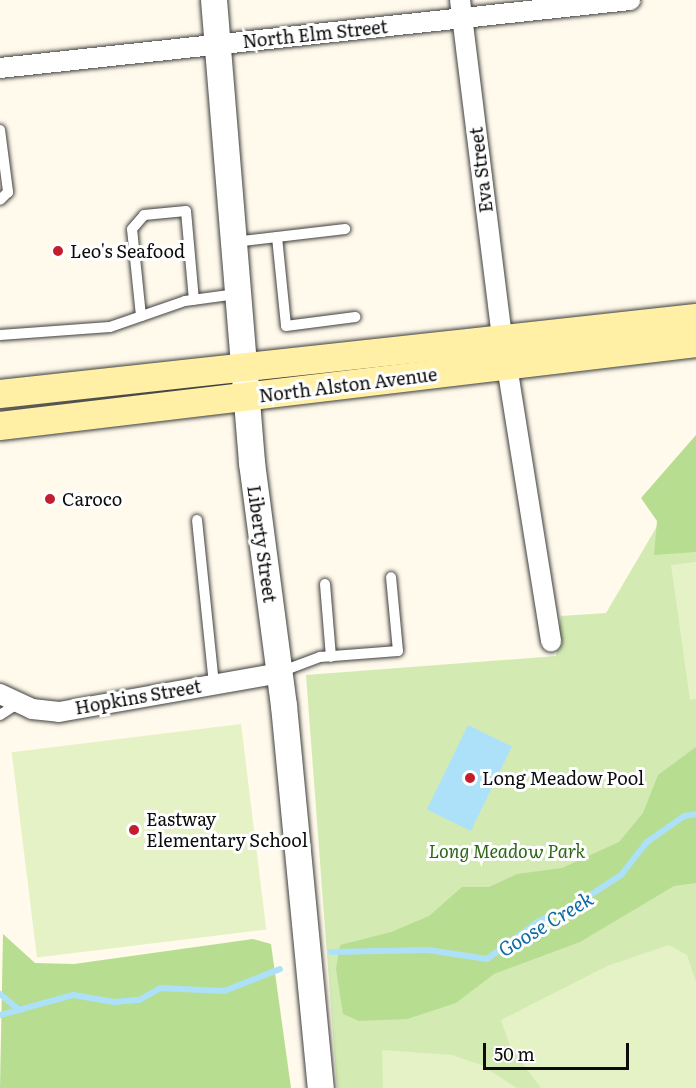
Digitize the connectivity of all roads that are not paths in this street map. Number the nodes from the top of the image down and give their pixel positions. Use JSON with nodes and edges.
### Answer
{"nodes":[{"id":1,"x":214,"y":0,"type":"edge"},
{"id":2,"x":630,"y":0,"type":"edge"},
{"id":3,"x":461,"y":9,"type":"edge"},
{"id":4,"x":218,"y":45,"type":"junction"},
{"id":5,"x":0,"y":68,"type":"edge"},
{"id":6,"x":0,"y":130,"type":"edge"},
{"id":7,"x":0,"y":200,"type":"edge"},
{"id":8,"x":345,"y":229,"type":"dead end"},
{"id":9,"x":277,"y":237,"type":"junction"},
{"id":10,"x":233,"y":242,"type":"junction"},
{"id":11,"x":237,"y":294,"type":"junction"},
{"id":12,"x":194,"y":300,"type":"junction"},
{"id":13,"x":141,"y":316,"type":"junction"},
{"id":14,"x":355,"y":317,"type":"dead end"},
{"id":15,"x":696,"y":318,"type":"edge"},
{"id":16,"x":0,"y":335,"type":"edge"},
{"id":17,"x":696,"y":342,"type":"edge"},
{"id":18,"x":505,"y":352,"type":"junction"},
{"id":19,"x":243,"y":367,"type":"junction"},
{"id":20,"x":0,"y":394,"type":"edge"},
{"id":21,"x":246,"y":398,"type":"junction"},
{"id":22,"x":0,"y":426,"type":"edge"},
{"id":23,"x":197,"y":520,"type":"dead end"},
{"id":24,"x":391,"y":578,"type":"dead end"},
{"id":25,"x":325,"y":584,"type":"dead end"},
{"id":26,"x":551,"y":642,"type":"dead end"},
{"id":27,"x":331,"y":657,"type":"junction"},
{"id":28,"x":280,"y":673,"type":"junction"},
{"id":29,"x":214,"y":684,"type":"junction"},
{"id":30,"x":0,"y":694,"type":"edge"},
{"id":31,"x":17,"y":704,"type":"junction"},
{"id":32,"x":0,"y":715,"type":"edge"},
{"id":33,"x":321,"y":1088,"type":"edge"}],
"edges":[{"from":1,"to":4,"type":"street","name":"Liberty Street"},
{"from":2,"to":3,"type":"street","name":"North Elm Street"},
{"from":3,"to":4,"type":"street","name":"North Elm Street"},
{"from":3,"to":18,"type":"street","name":"Eva Street"},
{"from":4,"to":5,"type":"street","name":"North Elm Street"},
{"from":4,"to":10,"type":"street","name":"Liberty Street"},
{"from":6,"to":7,"type":"lane"},
{"from":8,"to":9,"type":"lane"},
{"from":9,"to":10,"type":"lane"},
{"from":9,"to":14,"type":"lane"},
{"from":10,"to":11,"type":"street","name":"Liberty Street"},
{"from":11,"to":12,"type":"lane"},
{"from":11,"to":19,"type":"street","name":"Liberty Street"},
{"from":12,"to":13,"type":"lane"},
{"from":12,"to":13,"type":"lane"},
{"from":13,"to":16,"type":"lane"},
{"from":15,"to":18,"type":"main road","name":"North Alston Avenue"},
{"from":17,"to":18,"type":"main road","name":"North Alston Avenue"},
{"from":18,"to":19,"type":"main road","name":"North Alston Avenue"},
{"from":18,"to":21,"type":"main road","name":"North Alston Avenue"},
{"from":18,"to":26,"type":"street","name":"Eva Street"},
{"from":19,"to":20,"type":"main road","name":"North Alston Avenue"},
{"from":19,"to":21,"type":"street","name":"Liberty Street"},
{"from":21,"to":22,"type":"main road","name":"North Alston Avenue"},
{"from":21,"to":28,"type":"street","name":"Liberty Street"},
{"from":23,"to":29,"type":"lane"},
{"from":24,"to":27,"type":"lane"},
{"from":25,"to":27,"type":"lane"},
{"from":27,"to":28,"type":"lane"},
{"from":28,"to":29,"type":"street","name":"Hopkins Street"},
{"from":28,"to":33,"type":"street","name":"Liberty Street"},
{"from":29,"to":31,"type":"street","name":"Hopkins Street"},
{"from":30,"to":31,"type":"street","name":"Hopkins Street"},
{"from":31,"to":32,"type":"lane"}]}
